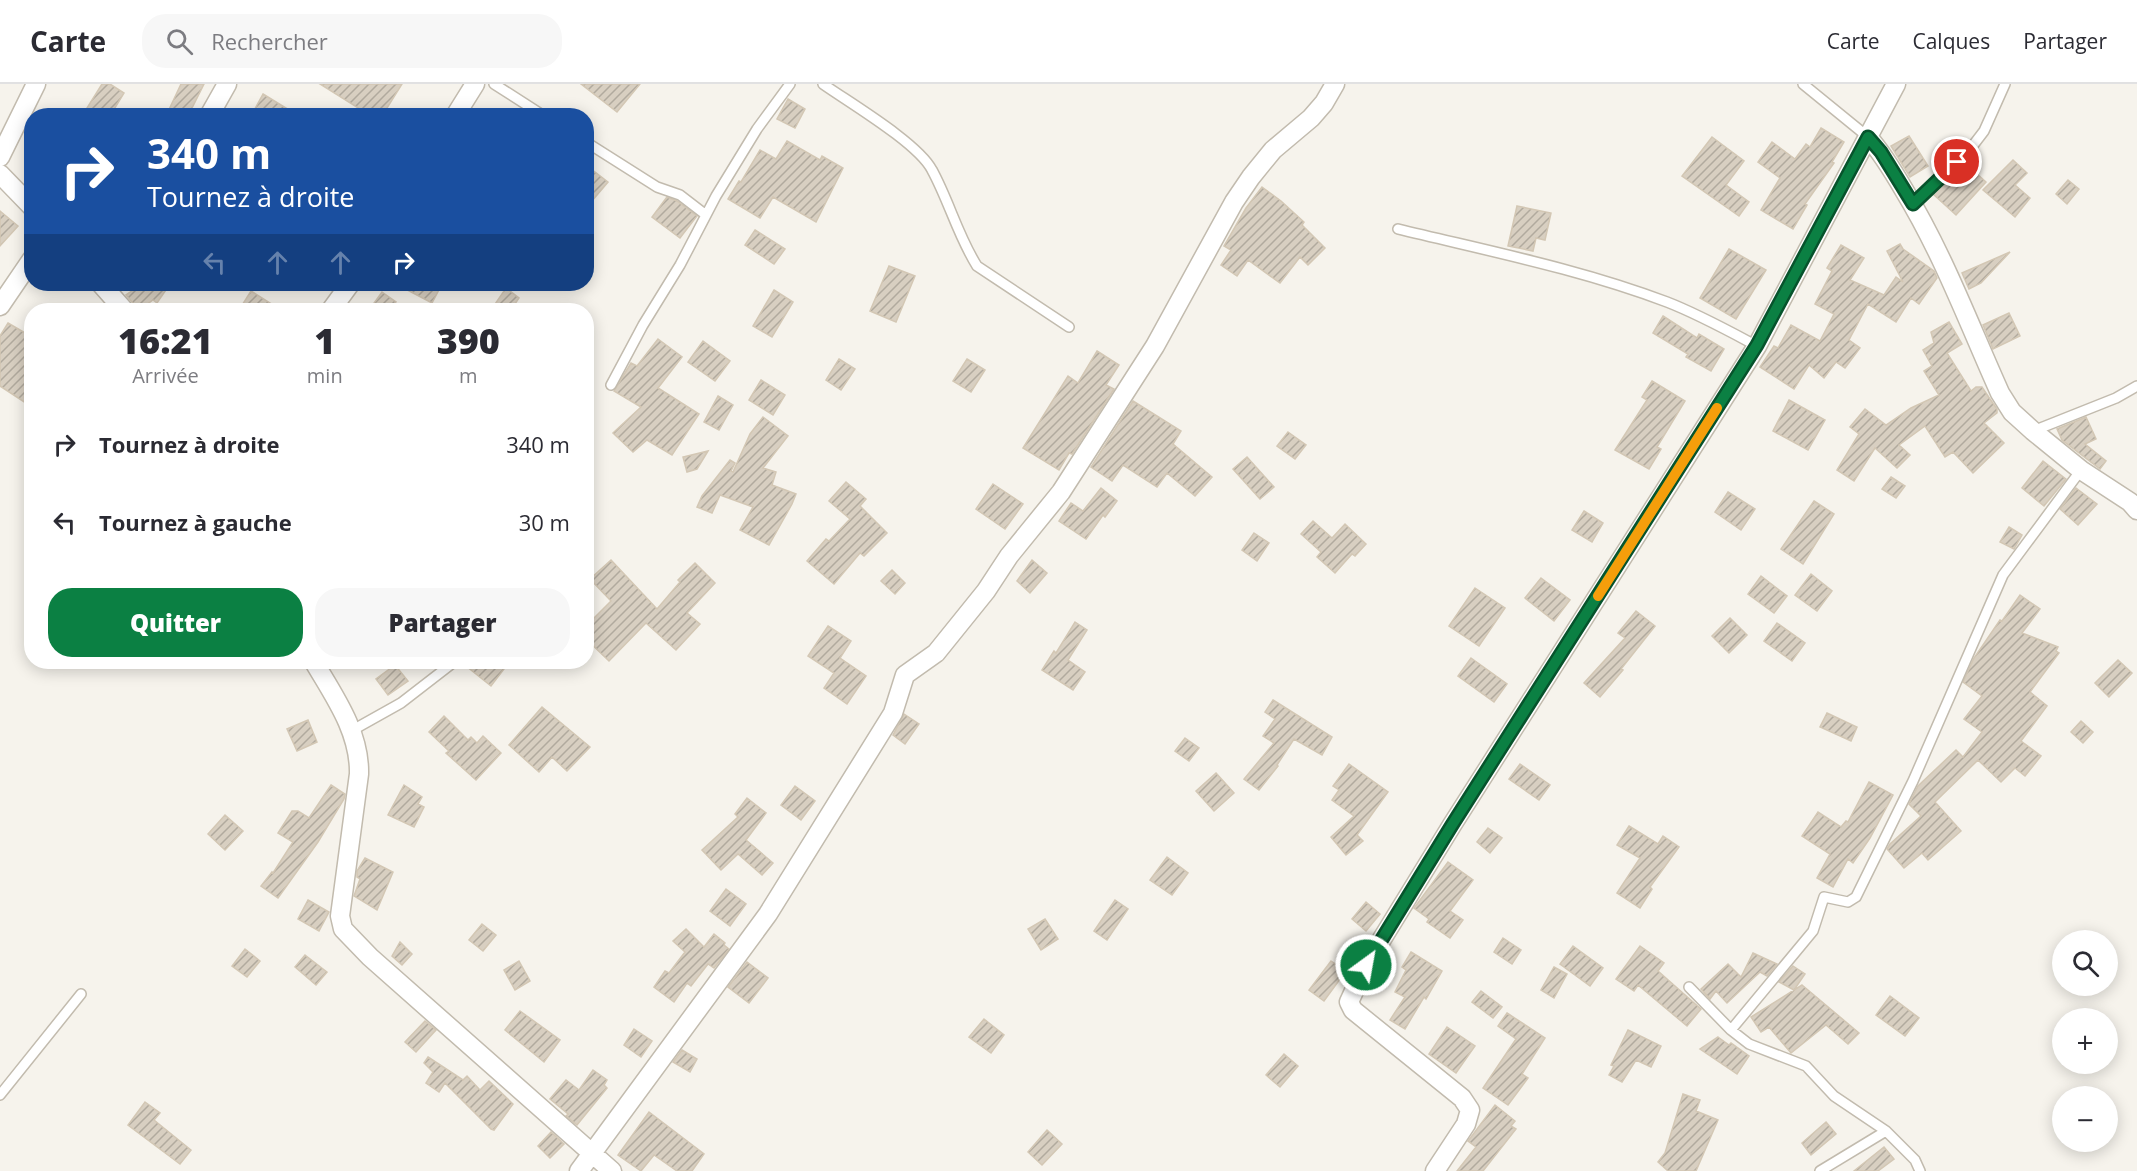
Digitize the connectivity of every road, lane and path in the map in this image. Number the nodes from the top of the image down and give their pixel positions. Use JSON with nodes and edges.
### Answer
{"nodes":[{"id":1,"x":36,"y":84,"type":"edge"},
{"id":2,"x":227,"y":84,"type":"edge"},
{"id":3,"x":475,"y":84,"type":"edge"},
{"id":4,"x":494,"y":84,"type":"edge"},
{"id":5,"x":790,"y":84,"type":"edge"},
{"id":6,"x":823,"y":84,"type":"edge"},
{"id":7,"x":1335,"y":84,"type":"edge"},
{"id":8,"x":1803,"y":84,"type":"edge"},
{"id":9,"x":1896,"y":84,"type":"edge"},
{"id":10,"x":2006,"y":84,"type":"edge"},
{"id":11,"x":24,"y":108,"type":"edge"},
{"id":12,"x":24,"y":108,"type":"edge"},
{"id":13,"x":214,"y":108,"type":"edge"},
{"id":14,"x":460,"y":108,"type":"edge"},
{"id":15,"x":532,"y":108,"type":"edge"},
{"id":16,"x":1868,"y":137,"type":"junction"},
{"id":17,"x":594,"y":147,"type":"edge"},
{"id":18,"x":0,"y":157,"type":"edge"},
{"id":19,"x":0,"y":174,"type":"edge"},
{"id":20,"x":24,"y":199,"type":"edge"},
{"id":21,"x":1913,"y":204,"type":"junction"},
{"id":22,"x":706,"y":215,"type":"junction"},
{"id":23,"x":1398,"y":229,"type":"dead end"},
{"id":24,"x":24,"y":271,"type":"edge"},
{"id":25,"x":107,"y":291,"type":"edge"},
{"id":26,"x":118,"y":303,"type":"edge"},
{"id":27,"x":0,"y":306,"type":"edge"},
{"id":28,"x":1069,"y":327,"type":"dead end"},
{"id":29,"x":1757,"y":345,"type":"junction"},
{"id":30,"x":611,"y":385,"type":"dead end"},
{"id":31,"x":2137,"y":386,"type":"edge"},
{"id":32,"x":2033,"y":431,"type":"junction"},
{"id":33,"x":2081,"y":470,"type":"junction"},
{"id":34,"x":2137,"y":510,"type":"edge"},
{"id":35,"x":318,"y":669,"type":"edge"},
{"id":36,"x":445,"y":669,"type":"edge"},
{"id":37,"x":351,"y":730,"type":"junction"},
{"id":38,"x":1689,"y":987,"type":"dead end"},
{"id":39,"x":81,"y":994,"type":"dead end"},
{"id":40,"x":1731,"y":1030,"type":"junction"},
{"id":41,"x":0,"y":1095,"type":"edge"},
{"id":42,"x":1886,"y":1131,"type":"junction"},
{"id":43,"x":592,"y":1153,"type":"junction"},
{"id":44,"x":579,"y":1171,"type":"edge"},
{"id":45,"x":612,"y":1171,"type":"edge"},
{"id":46,"x":1435,"y":1171,"type":"edge"},
{"id":47,"x":1820,"y":1171,"type":"edge"},
{"id":48,"x":1920,"y":1171,"type":"edge"}],
"edges":[{"from":1,"to":11,"type":"street"},
{"from":2,"to":13,"type":"street"},
{"from":3,"to":14,"type":"street"},
{"from":4,"to":15,"type":"lane"},
{"from":5,"to":22,"type":"lane"},
{"from":6,"to":28,"type":"lane"},
{"from":7,"to":43,"type":"street"},
{"from":8,"to":16,"type":"lane"},
{"from":9,"to":16,"type":"street"},
{"from":10,"to":21,"type":"lane"},
{"from":12,"to":18,"type":"street"},
{"from":16,"to":21,"type":"street"},
{"from":16,"to":29,"type":"street"},
{"from":17,"to":22,"type":"lane"},
{"from":19,"to":20,"type":"street"},
{"from":21,"to":32,"type":"street"},
{"from":22,"to":30,"type":"lane"},
{"from":23,"to":29,"type":"lane"},
{"from":24,"to":27,"type":"street"},
{"from":25,"to":26,"type":"street"},
{"from":29,"to":46,"type":"street"},
{"from":31,"to":32,"type":"lane"},
{"from":32,"to":33,"type":"street"},
{"from":33,"to":34,"type":"street"},
{"from":33,"to":40,"type":"lane"},
{"from":35,"to":37,"type":"street"},
{"from":36,"to":37,"type":"lane"},
{"from":37,"to":43,"type":"street"},
{"from":38,"to":40,"type":"lane"},
{"from":39,"to":41,"type":"lane"},
{"from":40,"to":42,"type":"lane"},
{"from":42,"to":47,"type":"lane"},
{"from":42,"to":48,"type":"lane"},
{"from":43,"to":44,"type":"street"},
{"from":43,"to":45,"type":"street"}]}
